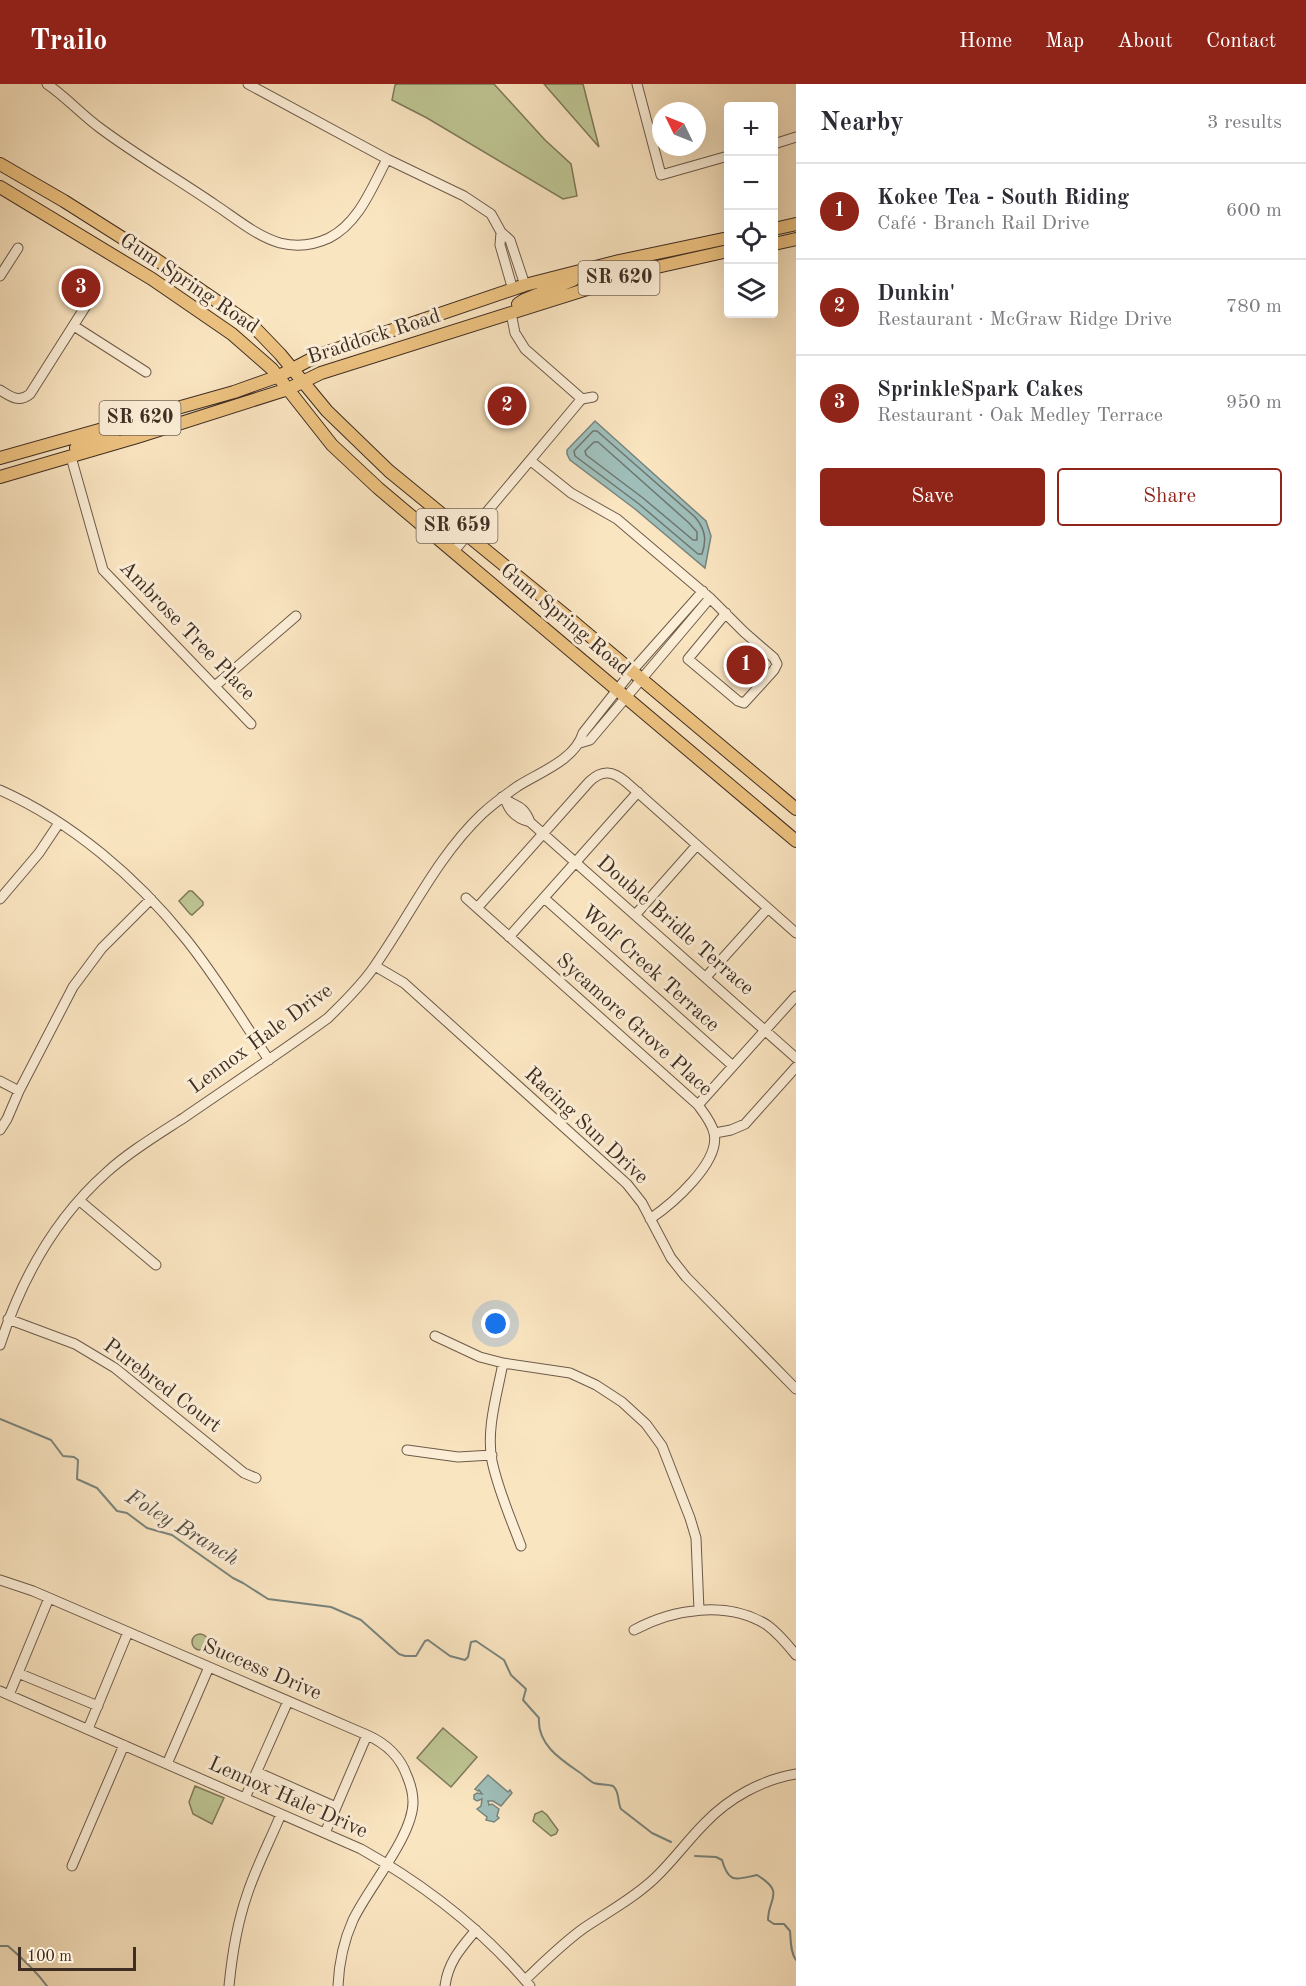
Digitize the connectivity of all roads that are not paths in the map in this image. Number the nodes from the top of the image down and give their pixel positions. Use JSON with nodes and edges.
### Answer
{"nodes":[{"id":1,"x":47,"y":84,"type":"edge"},
{"id":2,"x":248,"y":84,"type":"edge"},
{"id":3,"x":637,"y":84,"type":"edge"},
{"id":4,"x":796,"y":137,"type":"edge"},
{"id":5,"x":778,"y":143,"type":"edge"},
{"id":6,"x":724,"y":157,"type":"edge"},
{"id":7,"x":387,"y":159,"type":"junction"},
{"id":8,"x":0,"y":164,"type":"edge"},
{"id":9,"x":0,"y":187,"type":"edge"},
{"id":10,"x":796,"y":224,"type":"edge"},
{"id":11,"x":778,"y":228,"type":"edge"},
{"id":12,"x":724,"y":239,"type":"edge"},
{"id":13,"x":796,"y":239,"type":"edge"},
{"id":14,"x":778,"y":243,"type":"edge"},
{"id":15,"x":18,"y":248,"type":"dead end"},
{"id":16,"x":724,"y":252,"type":"edge"},
{"id":17,"x":619,"y":261,"type":"junction"},
{"id":18,"x":0,"y":276,"type":"edge"},
{"id":19,"x":519,"y":287,"type":"junction"},
{"id":20,"x":94,"y":293,"type":"dead end"},
{"id":21,"x":511,"y":313,"type":"junction"},
{"id":22,"x":74,"y":326,"type":"junction"},
{"id":23,"x":293,"y":369,"type":"junction"},
{"id":24,"x":146,"y":372,"type":"dead end"},
{"id":25,"x":279,"y":376,"type":"junction"},
{"id":26,"x":303,"y":381,"type":"junction"},
{"id":27,"x":288,"y":389,"type":"junction"},
{"id":28,"x":0,"y":390,"type":"edge"},
{"id":29,"x":593,"y":397,"type":"dead end"},
{"id":30,"x":582,"y":399,"type":"junction"},
{"id":31,"x":135,"y":420,"type":"junction"},
{"id":32,"x":70,"y":457,"type":"junction"},
{"id":33,"x":0,"y":458,"type":"edge"},
{"id":34,"x":531,"y":461,"type":"junction"},
{"id":35,"x":0,"y":477,"type":"edge"},
{"id":36,"x":468,"y":535,"type":"junction"},
{"id":37,"x":454,"y":552,"type":"junction"},
{"id":38,"x":707,"y":595,"type":"junction"},
{"id":39,"x":726,"y":613,"type":"junction"},
{"id":40,"x":296,"y":616,"type":"dead end"},
{"id":41,"x":636,"y":675,"type":"junction"},
{"id":42,"x":214,"y":686,"type":"junction"},
{"id":43,"x":622,"y":694,"type":"junction"},
{"id":44,"x":251,"y":724,"type":"dead end"},
{"id":45,"x":0,"y":790,"type":"edge"},
{"id":46,"x":638,"y":792,"type":"junction"},
{"id":47,"x":504,"y":799,"type":"junction"},
{"id":48,"x":796,"y":809,"type":"edge"},
{"id":49,"x":59,"y":823,"type":"junction"},
{"id":50,"x":543,"y":834,"type":"junction"},
{"id":51,"x":796,"y":841,"type":"edge"},
{"id":52,"x":697,"y":845,"type":"junction"},
{"id":53,"x":575,"y":862,"type":"junction"},
{"id":54,"x":466,"y":898,"type":"dead end"},
{"id":55,"x":544,"y":898,"type":"junction"},
{"id":56,"x":0,"y":899,"type":"edge"},
{"id":57,"x":151,"y":899,"type":"junction"},
{"id":58,"x":477,"y":908,"type":"junction"},
{"id":59,"x":768,"y":908,"type":"junction"},
{"id":60,"x":636,"y":914,"type":"junction"},
{"id":61,"x":796,"y":933,"type":"edge"},
{"id":62,"x":509,"y":937,"type":"junction"},
{"id":63,"x":375,"y":966,"type":"junction"},
{"id":64,"x":706,"y":977,"type":"junction"},
{"id":65,"x":796,"y":996,"type":"edge"},
{"id":66,"x":766,"y":1030,"type":"junction"},
{"id":67,"x":796,"y":1058,"type":"edge"},
{"id":68,"x":268,"y":1060,"type":"junction"},
{"id":69,"x":733,"y":1066,"type":"junction"},
{"id":70,"x":796,"y":1067,"type":"edge"},
{"id":71,"x":0,"y":1081,"type":"edge"},
{"id":72,"x":20,"y":1091,"type":"junction"},
{"id":73,"x":698,"y":1105,"type":"junction"},
{"id":74,"x":0,"y":1130,"type":"edge"},
{"id":75,"x":715,"y":1133,"type":"junction"},
{"id":76,"x":80,"y":1201,"type":"junction"},
{"id":77,"x":650,"y":1219,"type":"junction"},
{"id":78,"x":156,"y":1264,"type":"dead end"},
{"id":79,"x":8,"y":1319,"type":"junction"},
{"id":80,"x":435,"y":1336,"type":"dead end"},
{"id":81,"x":0,"y":1345,"type":"edge"},
{"id":82,"x":503,"y":1363,"type":"junction"},
{"id":83,"x":796,"y":1389,"type":"edge"},
{"id":84,"x":407,"y":1450,"type":"dead end"},
{"id":85,"x":492,"y":1455,"type":"junction"},
{"id":86,"x":256,"y":1478,"type":"dead end"},
{"id":87,"x":521,"y":1546,"type":"dead end"},
{"id":88,"x":0,"y":1580,"type":"edge"},
{"id":89,"x":49,"y":1598,"type":"junction"},
{"id":90,"x":699,"y":1610,"type":"junction"},
{"id":91,"x":634,"y":1630,"type":"dead end"},
{"id":92,"x":128,"y":1632,"type":"junction"},
{"id":93,"x":796,"y":1655,"type":"edge"},
{"id":94,"x":209,"y":1667,"type":"junction"},
{"id":95,"x":18,"y":1673,"type":"junction"},
{"id":96,"x":4,"y":1693,"type":"edge"},
{"id":97,"x":288,"y":1701,"type":"junction"},
{"id":98,"x":98,"y":1706,"type":"junction"},
{"id":99,"x":88,"y":1729,"type":"junction"},
{"id":100,"x":367,"y":1735,"type":"junction"},
{"id":101,"x":124,"y":1745,"type":"junction"},
{"id":102,"x":167,"y":1764,"type":"junction"},
{"id":103,"x":257,"y":1772,"type":"junction"},
{"id":104,"x":796,"y":1774,"type":"edge"},
{"id":105,"x":245,"y":1798,"type":"junction"},
{"id":106,"x":336,"y":1807,"type":"junction"},
{"id":107,"x":281,"y":1814,"type":"junction"},
{"id":108,"x":325,"y":1833,"type":"junction"},
{"id":109,"x":387,"y":1863,"type":"junction"},
{"id":110,"x":72,"y":1866,"type":"dead end"},
{"id":111,"x":476,"y":1930,"type":"junction"},
{"id":112,"x":528,"y":1983,"type":"edge"},
{"id":113,"x":229,"y":1986,"type":"edge"},
{"id":114,"x":338,"y":1986,"type":"edge"},
{"id":115,"x":445,"y":1986,"type":"edge"}],
"edges":[{"from":1,"to":7,"type":"street"},
{"from":2,"to":7,"type":"street"},
{"from":3,"to":6,"type":"street"},
{"from":4,"to":5,"type":"street"},
{"from":7,"to":19,"type":"street"},
{"from":8,"to":23,"type":"main road","name":"Gum Spring Road","number":"SR 659"},
{"from":9,"to":25,"type":"main road","name":"Gum Spring Road","number":"SR 659"},
{"from":10,"to":11,"type":"main road"},
{"from":12,"to":17,"type":"main road","name":"Braddock Road","number":"SR 620"},
{"from":13,"to":14,"type":"main road"},
{"from":15,"to":18,"type":"street"},
{"from":16,"to":21,"type":"main road","name":"Braddock Road","number":"SR 620"},
{"from":17,"to":19,"type":"main road","name":"Braddock Road","number":"SR 620"},
{"from":17,"to":21,"type":"main road"},
{"from":19,"to":23,"type":"main road","name":"Braddock Road","number":"SR 620"},
{"from":20,"to":22,"type":"street"},
{"from":21,"to":26,"type":"main road","name":"Braddock Road","number":"SR 620"},
{"from":21,"to":30,"type":"street"},
{"from":22,"to":24,"type":"street"},
{"from":22,"to":28,"type":"street"},
{"from":23,"to":25,"type":"main road","name":"Braddock Road","number":"SR 620"},
{"from":23,"to":26,"type":"main road","name":"Gum Spring Road","number":"SR 659"},
{"from":25,"to":27,"type":"main road","name":"Gum Spring Road","number":"SR 659"},
{"from":25,"to":31,"type":"main road","name":"Braddock Road","number":"SR 620"},
{"from":26,"to":27,"type":"main road","name":"Braddock Road"},
{"from":26,"to":36,"type":"main road","name":"Gum Spring Road","number":"SR 659"},
{"from":27,"to":32,"type":"main road","name":"Braddock Road"},
{"from":27,"to":37,"type":"main road","name":"Gum Spring Road","number":"SR 659"},
{"from":29,"to":30,"type":"street"},
{"from":30,"to":34,"type":"street"},
{"from":31,"to":32,"type":"main road"},
{"from":31,"to":33,"type":"main road","name":"Braddock Road","number":"SR 620"},
{"from":32,"to":35,"type":"main road","name":"Braddock Road"},
{"from":32,"to":42,"type":"street","name":"Ambrose Tree Place"},
{"from":34,"to":36,"type":"street"},
{"from":34,"to":38,"type":"street"},
{"from":36,"to":37,"type":"street"},
{"from":36,"to":41,"type":"main road","name":"Gum Spring Road","number":"SR 659"},
{"from":37,"to":43,"type":"main road","name":"Gum Spring Road","number":"SR 659"},
{"from":38,"to":39,"type":"street"},
{"from":38,"to":41,"type":"street","name":"Lennox Hale Drive"},
{"from":39,"to":39,"type":"street"},
{"from":40,"to":42,"type":"street"},
{"from":41,"to":43,"type":"street","name":"Lennox Hale Drive"},
{"from":41,"to":48,"type":"main road","name":"Gum Spring Road","number":"SR 659"},
{"from":42,"to":44,"type":"street","name":"Ambrose Tree Place"},
{"from":43,"to":47,"type":"street","name":"Lennox Hale Drive"},
{"from":43,"to":51,"type":"main road","name":"Gum Spring Road","number":"SR 659"},
{"from":45,"to":49,"type":"street"},
{"from":46,"to":50,"type":"street"},
{"from":46,"to":52,"type":"street"},
{"from":46,"to":53,"type":"street"},
{"from":47,"to":50,"type":"street","name":"Double Bridle Terrace"},
{"from":47,"to":63,"type":"street","name":"Lennox Hale Drive"},
{"from":49,"to":56,"type":"street"},
{"from":49,"to":57,"type":"street"},
{"from":50,"to":53,"type":"street","name":"Double Bridle Terrace"},
{"from":50,"to":58,"type":"street"},
{"from":52,"to":59,"type":"street"},
{"from":52,"to":60,"type":"street"},
{"from":53,"to":55,"type":"street"},
{"from":53,"to":60,"type":"street","name":"Double Bridle Terrace"},
{"from":54,"to":58,"type":"street","name":"Sycamore Grove Place"},
{"from":55,"to":62,"type":"street"},
{"from":55,"to":69,"type":"street","name":"Wolf Creek Terrace"},
{"from":57,"to":68,"type":"street"},
{"from":57,"to":72,"type":"street"},
{"from":58,"to":62,"type":"street","name":"Sycamore Grove Place"},
{"from":59,"to":61,"type":"street"},
{"from":59,"to":64,"type":"street"},
{"from":60,"to":64,"type":"street","name":"Double Bridle Terrace"},
{"from":62,"to":73,"type":"street","name":"Sycamore Grove Place"},
{"from":63,"to":68,"type":"street","name":"Lennox Hale Drive"},
{"from":63,"to":77,"type":"street","name":"Racing Sun Drive"},
{"from":64,"to":66,"type":"street","name":"Double Bridle Terrace"},
{"from":65,"to":66,"type":"street"},
{"from":66,"to":67,"type":"street","name":"Double Bridle Terrace"},
{"from":66,"to":69,"type":"street"},
{"from":68,"to":76,"type":"street","name":"Lennox Hale Drive"},
{"from":69,"to":73,"type":"street"},
{"from":70,"to":75,"type":"street"},
{"from":71,"to":72,"type":"street"},
{"from":72,"to":74,"type":"street"},
{"from":73,"to":75,"type":"street","name":"Sycamore Grove Place"},
{"from":75,"to":77,"type":"street"},
{"from":76,"to":78,"type":"street"},
{"from":76,"to":79,"type":"street","name":"Lennox Hale Drive"},
{"from":77,"to":83,"type":"street","name":"Racing Sun Drive"},
{"from":79,"to":81,"type":"street","name":"Lennox Hale Drive"},
{"from":79,"to":86,"type":"street","name":"Purebred Court"},
{"from":80,"to":82,"type":"street"},
{"from":82,"to":85,"type":"street"},
{"from":82,"to":90,"type":"street"},
{"from":84,"to":85,"type":"street"},
{"from":85,"to":87,"type":"street"},
{"from":88,"to":89,"type":"street","name":"Success Drive"},
{"from":89,"to":92,"type":"street","name":"Success Drive"},
{"from":89,"to":95,"type":"street"},
{"from":90,"to":91,"type":"street"},
{"from":90,"to":93,"type":"street"},
{"from":92,"to":94,"type":"street","name":"Success Drive"},
{"from":92,"to":98,"type":"street"},
{"from":94,"to":97,"type":"street","name":"Success Drive"},
{"from":94,"to":102,"type":"street"},
{"from":95,"to":96,"type":"street"},
{"from":95,"to":98,"type":"street"},
{"from":96,"to":99,"type":"street","name":"Lennox Hale Drive"},
{"from":97,"to":100,"type":"street","name":"Success Drive"},
{"from":97,"to":103,"type":"street"},
{"from":98,"to":99,"type":"street"},
{"from":99,"to":101,"type":"street","name":"Lennox Hale Drive"},
{"from":100,"to":106,"type":"street"},
{"from":100,"to":109,"type":"street","name":"Success Drive"},
{"from":101,"to":102,"type":"street","name":"Lennox Hale Drive"},
{"from":101,"to":110,"type":"street"},
{"from":102,"to":105,"type":"street","name":"Lennox Hale Drive"},
{"from":103,"to":105,"type":"street"},
{"from":103,"to":106,"type":"street"},
{"from":104,"to":112,"type":"street"},
{"from":105,"to":107,"type":"street","name":"Lennox Hale Drive"},
{"from":106,"to":108,"type":"street"},
{"from":107,"to":108,"type":"street","name":"Lennox Hale Drive"},
{"from":107,"to":113,"type":"street"},
{"from":108,"to":109,"type":"street","name":"Lennox Hale Drive"},
{"from":109,"to":111,"type":"street","name":"Lennox Hale Drive"},
{"from":109,"to":114,"type":"street","name":"Success Drive"},
{"from":111,"to":112,"type":"street","name":"Lennox Hale Drive"},
{"from":111,"to":115,"type":"street"}]}
